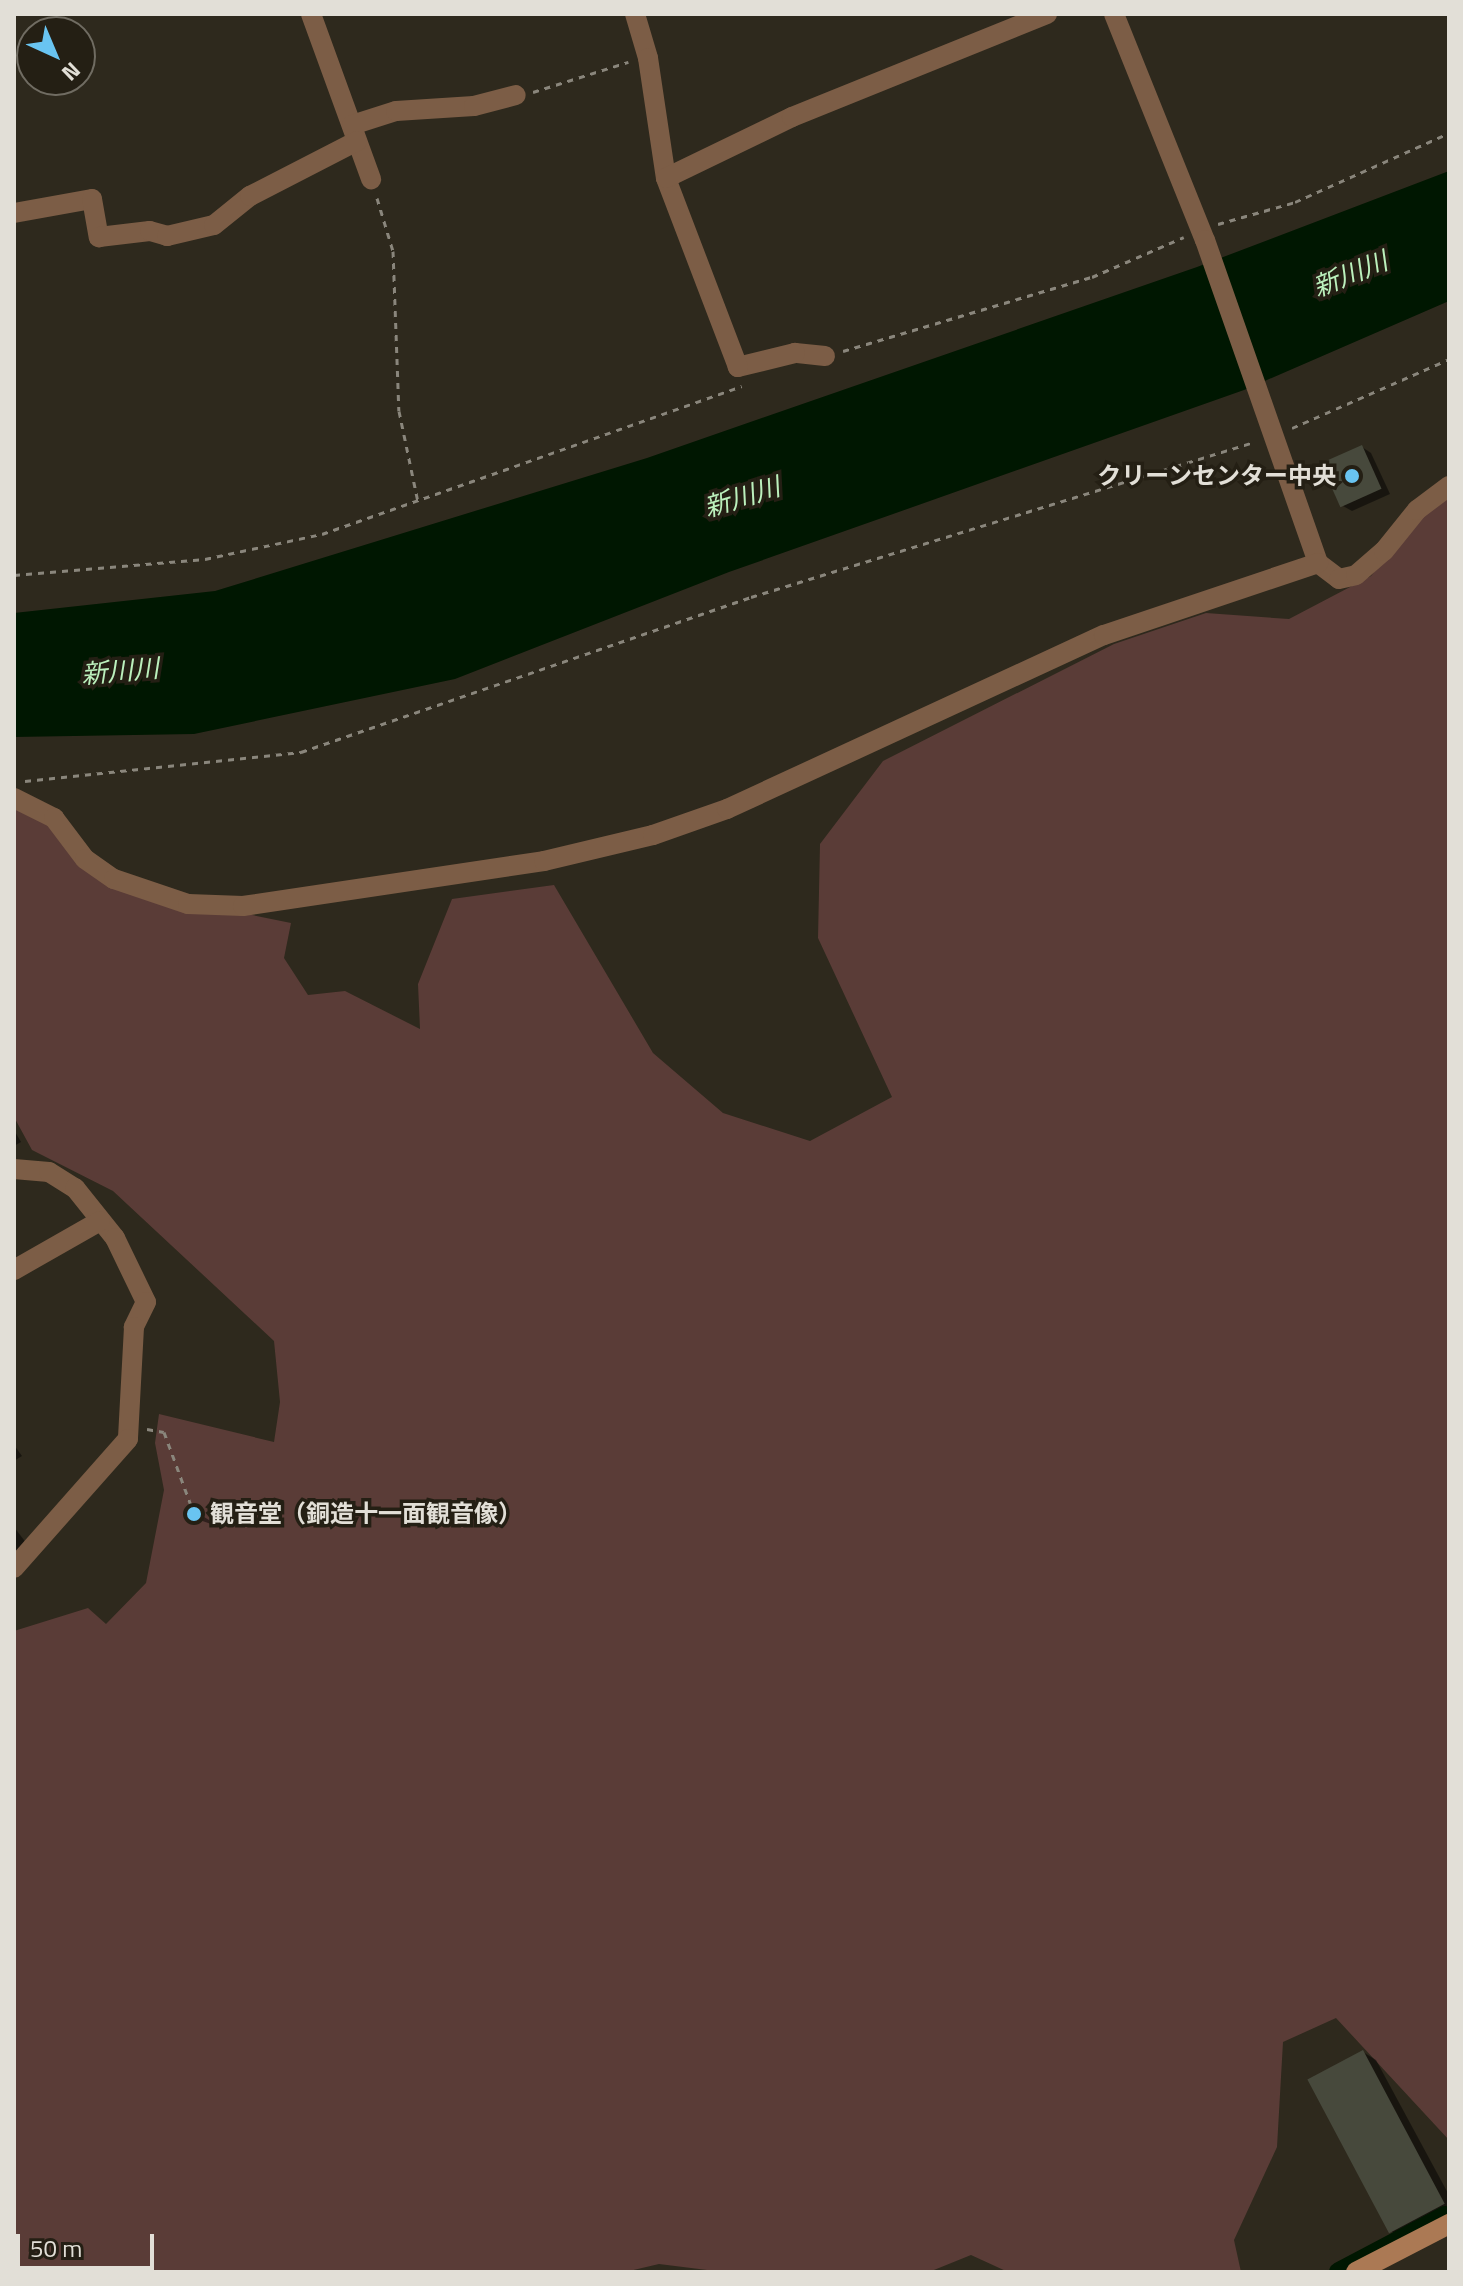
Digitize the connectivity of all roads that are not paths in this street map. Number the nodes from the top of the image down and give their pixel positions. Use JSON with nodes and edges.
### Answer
{"nodes":[{"id":1,"x":311,"y":14,"type":"edge"},
{"id":2,"x":635,"y":14,"type":"edge"},
{"id":3,"x":1047,"y":14,"type":"edge"},
{"id":4,"x":1114,"y":14,"type":"edge"},
{"id":5,"x":516,"y":95,"type":"road end"},
{"id":6,"x":354,"y":133,"type":"junction"},
{"id":7,"x":666,"y":178,"type":"junction"},
{"id":8,"x":371,"y":179,"type":"road end"},
{"id":9,"x":14,"y":213,"type":"edge"},
{"id":10,"x":825,"y":356,"type":"road end"},
{"id":11,"x":1449,"y":486,"type":"edge"},
{"id":12,"x":1318,"y":563,"type":"junction"},
{"id":13,"x":14,"y":798,"type":"edge"},
{"id":14,"x":14,"y":1169,"type":"edge"},
{"id":15,"x":100,"y":1221,"type":"junction"},
{"id":16,"x":14,"y":1270,"type":"edge"},
{"id":17,"x":14,"y":1568,"type":"edge"},
{"id":18,"x":1449,"y":2224,"type":"edge"},
{"id":19,"x":1363,"y":2270,"type":"edge"}],
"edges":[{"from":1,"to":6,"type":"street"},
{"from":2,"to":7,"type":"street"},
{"from":3,"to":7,"type":"street"},
{"from":4,"to":12,"type":"street"},
{"from":5,"to":6,"type":"street"},
{"from":6,"to":8,"type":"street"},
{"from":6,"to":9,"type":"street"},
{"from":7,"to":10,"type":"street"},
{"from":11,"to":12,"type":"street"},
{"from":12,"to":13,"type":"street"},
{"from":14,"to":15,"type":"street"},
{"from":15,"to":16,"type":"street"},
{"from":15,"to":17,"type":"street"},
{"from":18,"to":19,"type":"main road"}]}
